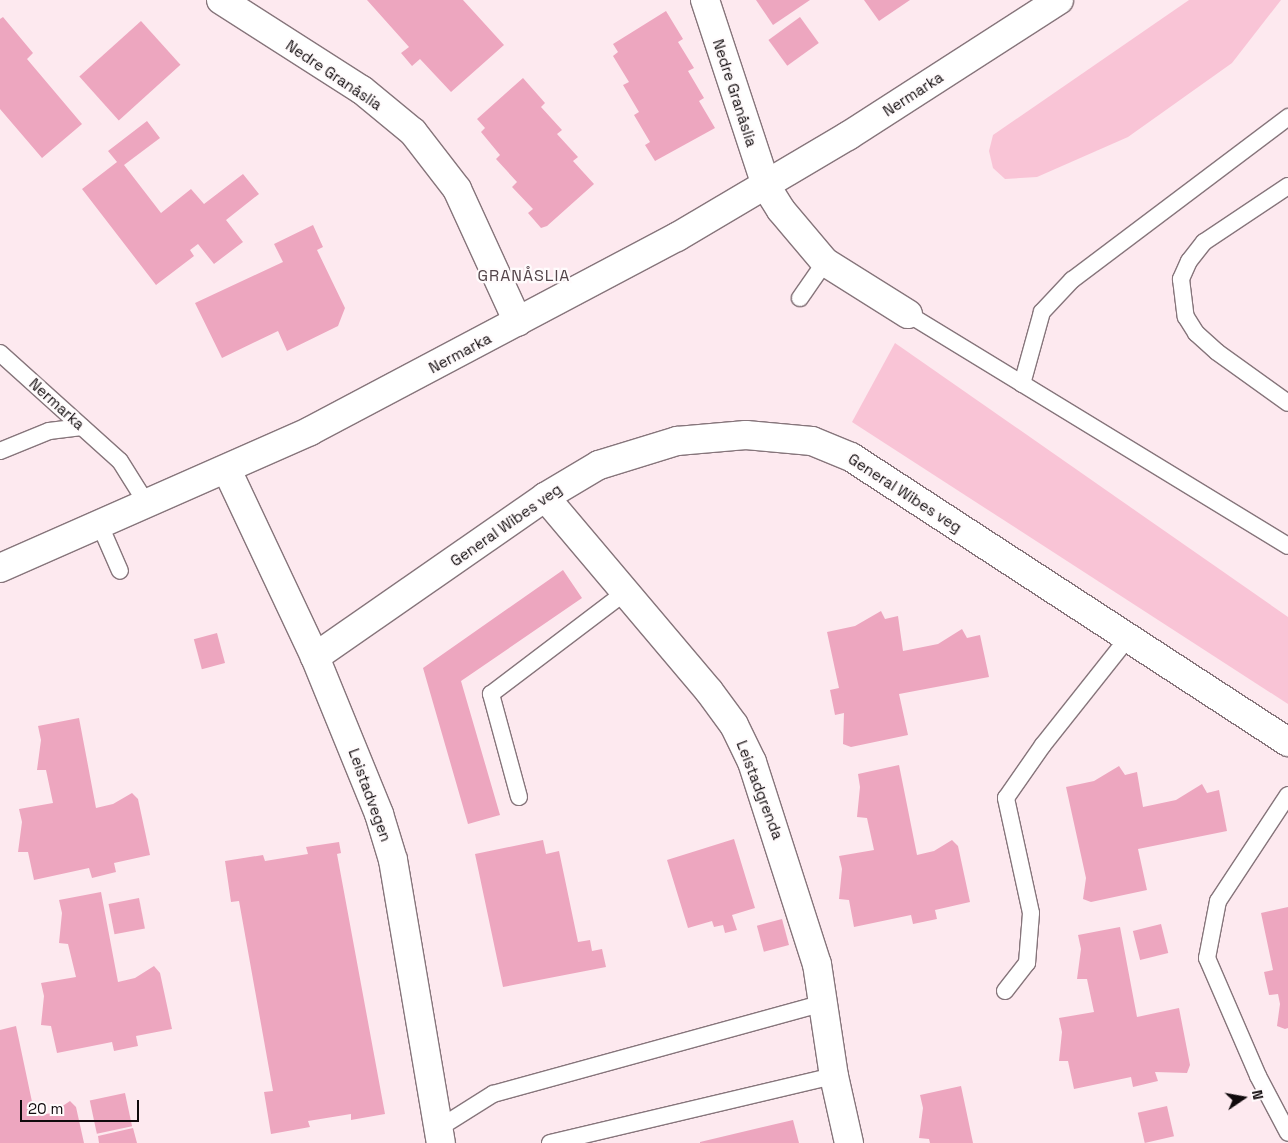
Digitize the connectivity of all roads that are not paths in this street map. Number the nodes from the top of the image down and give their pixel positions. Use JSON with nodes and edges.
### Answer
{"nodes":[{"id":1,"x":221,"y":0,"type":"edge"},
{"id":2,"x":705,"y":0,"type":"edge"},
{"id":3,"x":1059,"y":0,"type":"edge"},
{"id":4,"x":1288,"y":117,"type":"edge"},
{"id":5,"x":766,"y":186,"type":"junction"},
{"id":6,"x":1288,"y":186,"type":"edge"},
{"id":7,"x":825,"y":262,"type":"junction"},
{"id":8,"x":800,"y":298,"type":"dead end"},
{"id":9,"x":908,"y":314,"type":"joint"},
{"id":10,"x":518,"y":322,"type":"junction"},
{"id":11,"x":0,"y":353,"type":"edge"},
{"id":12,"x":1022,"y":384,"type":"junction"},
{"id":13,"x":1288,"y":403,"type":"edge"},
{"id":14,"x":82,"y":427,"type":"junction"},
{"id":15,"x":0,"y":452,"type":"edge"},
{"id":16,"x":227,"y":470,"type":"junction"},
{"id":17,"x":545,"y":497,"type":"junction"},
{"id":18,"x":147,"y":504,"type":"junction"},
{"id":19,"x":99,"y":523,"type":"junction"},
{"id":20,"x":1288,"y":546,"type":"edge"},
{"id":21,"x":0,"y":568,"type":"edge"},
{"id":22,"x":120,"y":571,"type":"dead end"},
{"id":23,"x":624,"y":593,"type":"junction"},
{"id":24,"x":1128,"y":639,"type":"junction"},
{"id":25,"x":314,"y":656,"type":"junction"},
{"id":26,"x":1288,"y":742,"type":"edge"},
{"id":27,"x":1288,"y":795,"type":"edge"},
{"id":28,"x":519,"y":796,"type":"dead end"},
{"id":29,"x":1005,"y":991,"type":"dead end"},
{"id":30,"x":824,"y":1003,"type":"junction"},
{"id":31,"x":834,"y":1076,"type":"junction"},
{"id":32,"x":1288,"y":1133,"type":"edge"},
{"id":33,"x":440,"y":1136,"type":"edge"},
{"id":34,"x":550,"y":1143,"type":"edge"},
{"id":35,"x":849,"y":1143,"type":"edge"}],
"edges":[{"from":1,"to":10,"type":"street","name":"Nedre Granåslia"},
{"from":2,"to":5,"type":"street","name":"Nedre Granåslia"},
{"from":3,"to":5,"type":"street","name":"Nermarka"},
{"from":4,"to":12,"type":"lane"},
{"from":5,"to":7,"type":"street"},
{"from":5,"to":10,"type":"street","name":"Nermarka"},
{"from":6,"to":13,"type":"lane"},
{"from":7,"to":8,"type":"lane"},
{"from":7,"to":9,"type":"street"},
{"from":9,"to":12,"type":"lane"},
{"from":10,"to":16,"type":"street","name":"Nermarka"},
{"from":11,"to":14,"type":"lane","name":"Nermarka"},
{"from":12,"to":20,"type":"lane"},
{"from":14,"to":15,"type":"lane"},
{"from":14,"to":18,"type":"lane","name":"Nermarka"},
{"from":16,"to":18,"type":"street","name":"Nermarka"},
{"from":16,"to":25,"type":"street","name":"Leistadvegen"},
{"from":17,"to":23,"type":"street","name":"Leistadgrenda"},
{"from":17,"to":24,"type":"street","name":"General Wibes veg"},
{"from":17,"to":25,"type":"street","name":"General Wibes veg"},
{"from":18,"to":19,"type":"street","name":"Nermarka"},
{"from":19,"to":21,"type":"street","name":"Nermarka"},
{"from":19,"to":22,"type":"lane"},
{"from":23,"to":28,"type":"lane"},
{"from":23,"to":30,"type":"street","name":"Leistadgrenda"},
{"from":24,"to":26,"type":"street","name":"General Wibes veg"},
{"from":24,"to":29,"type":"lane"},
{"from":25,"to":33,"type":"street","name":"Leistadvegen"},
{"from":27,"to":32,"type":"lane"},
{"from":30,"to":31,"type":"street","name":"Leistadgrenda"},
{"from":30,"to":33,"type":"lane"},
{"from":31,"to":34,"type":"lane"},
{"from":31,"to":35,"type":"street","name":"Leistadgrenda"}]}
